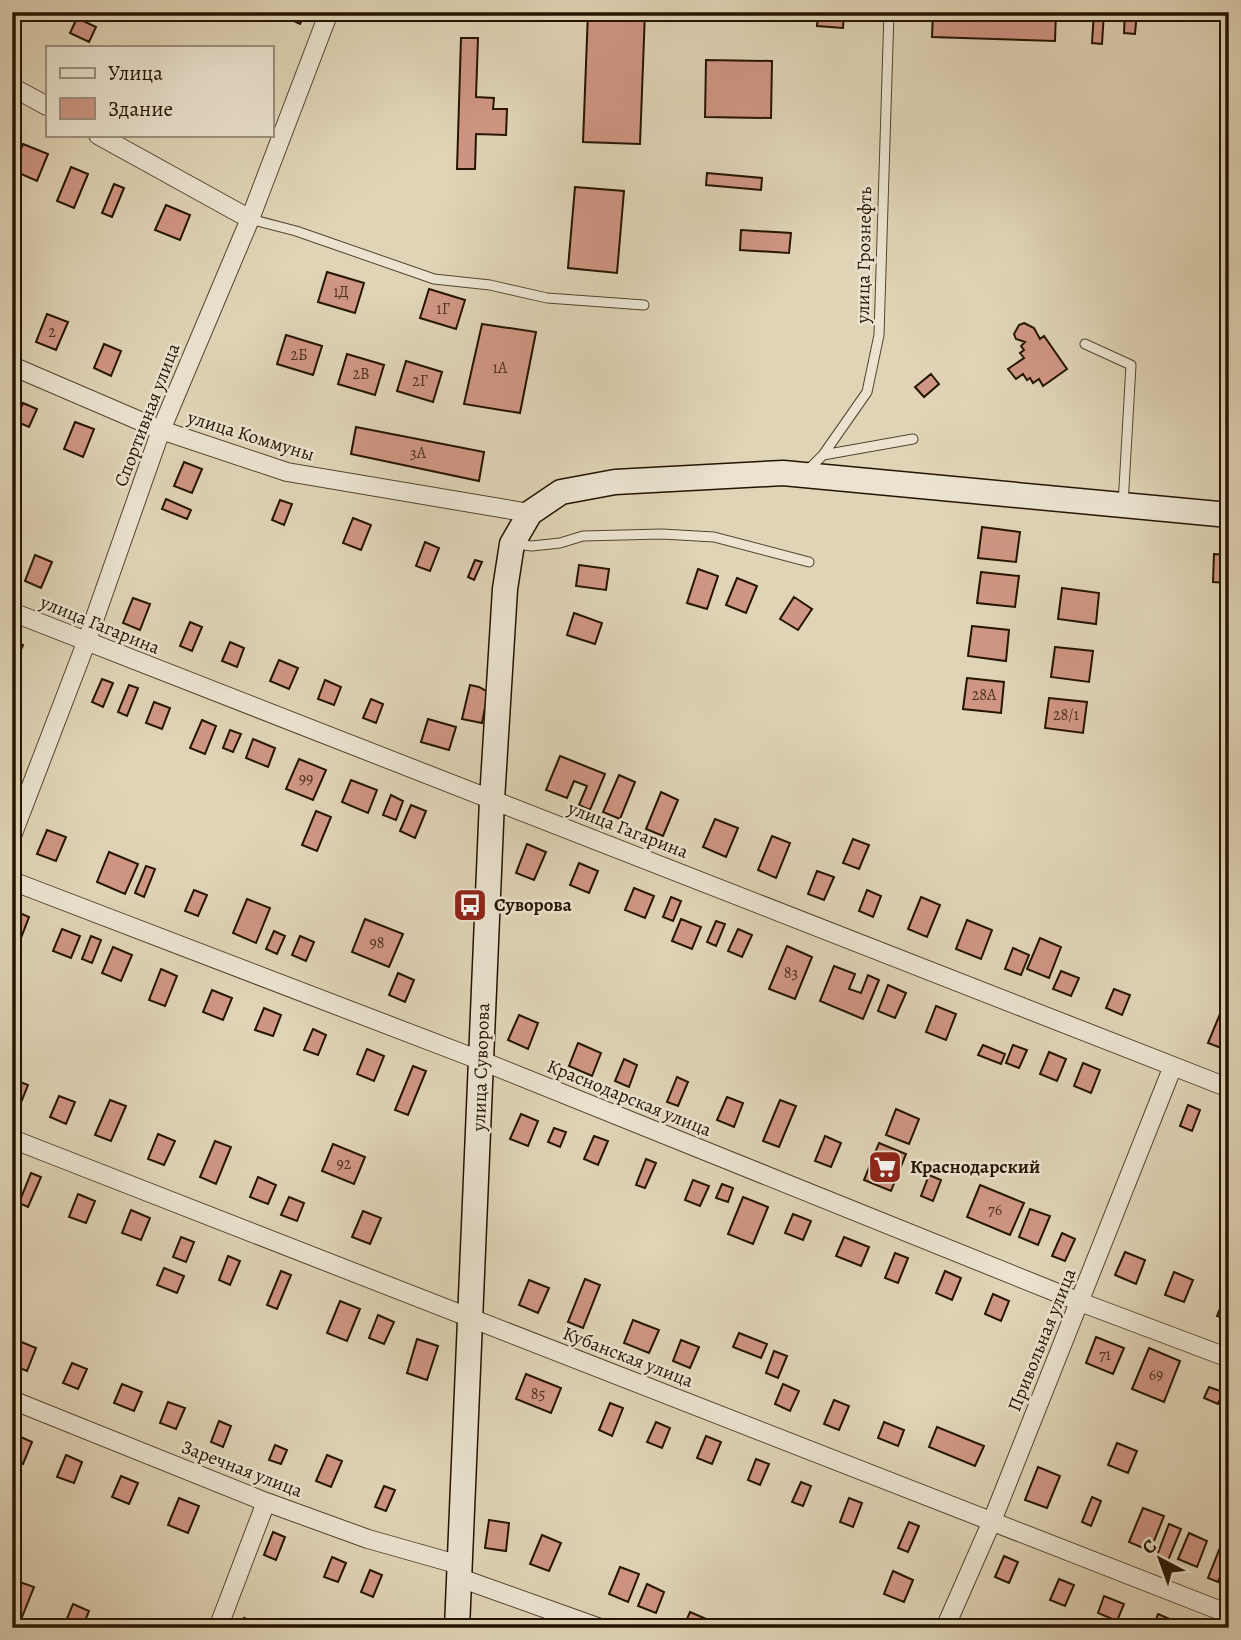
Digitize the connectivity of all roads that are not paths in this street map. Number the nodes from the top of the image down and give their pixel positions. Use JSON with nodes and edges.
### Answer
{"nodes":[{"id":1,"x":329,"y":12,"type":"edge"},
{"id":2,"x":888,"y":12,"type":"edge"},
{"id":3,"x":12,"y":87,"type":"edge"},
{"id":4,"x":46,"y":105,"type":"edge"},
{"id":5,"x":100,"y":136,"type":"edge"},
{"id":6,"x":250,"y":219,"type":"junction"},
{"id":7,"x":644,"y":305,"type":"dead end"},
{"id":8,"x":1085,"y":344,"type":"dead end"},
{"id":9,"x":12,"y":366,"type":"edge"},
{"id":10,"x":161,"y":430,"type":"junction"},
{"id":11,"x":913,"y":439,"type":"dead end"},
{"id":12,"x":823,"y":454,"type":"junction"},
{"id":13,"x":804,"y":475,"type":"junction"},
{"id":14,"x":1123,"y":505,"type":"junction"},
{"id":15,"x":530,"y":513,"type":"junction"},
{"id":16,"x":1229,"y":515,"type":"edge"},
{"id":17,"x":512,"y":544,"type":"junction"},
{"id":18,"x":809,"y":562,"type":"dead end"},
{"id":19,"x":12,"y":612,"type":"edge"},
{"id":20,"x":86,"y":643,"type":"junction"},
{"id":21,"x":492,"y":800,"type":"junction"},
{"id":22,"x":12,"y":836,"type":"edge"},
{"id":23,"x":12,"y":881,"type":"edge"},
{"id":24,"x":482,"y":1061,"type":"junction"},
{"id":25,"x":1173,"y":1066,"type":"junction"},
{"id":26,"x":1229,"y":1088,"type":"edge"},
{"id":27,"x":12,"y":1139,"type":"edge"},
{"id":28,"x":1080,"y":1302,"type":"junction"},
{"id":29,"x":470,"y":1318,"type":"junction"},
{"id":30,"x":1229,"y":1358,"type":"edge"},
{"id":31,"x":12,"y":1400,"type":"edge"},
{"id":32,"x":266,"y":1502,"type":"junction"},
{"id":33,"x":992,"y":1521,"type":"junction"},
{"id":34,"x":460,"y":1572,"type":"junction"},
{"id":35,"x":1229,"y":1614,"type":"edge"},
{"id":36,"x":218,"y":1628,"type":"edge"},
{"id":37,"x":457,"y":1628,"type":"edge"},
{"id":38,"x":600,"y":1628,"type":"edge"},
{"id":39,"x":945,"y":1628,"type":"edge"}],
"edges":[{"from":1,"to":6,"type":"street","name":"Спортивная улица"},
{"from":2,"to":12,"type":"lane","name":"улица Грознефть"},
{"from":3,"to":4,"type":"street"},
{"from":5,"to":6,"type":"street"},
{"from":6,"to":7,"type":"lane"},
{"from":6,"to":10,"type":"street","name":"Спортивная улица"},
{"from":8,"to":14,"type":"lane"},
{"from":9,"to":10,"type":"street","name":"улица Коммуны"},
{"from":10,"to":15,"type":"street","name":"улица Коммуны"},
{"from":10,"to":20,"type":"street","name":"Спортивная улица"},
{"from":11,"to":12,"type":"lane"},
{"from":12,"to":13,"type":"lane","name":"улица Грознефть"},
{"from":13,"to":14,"type":"street"},
{"from":13,"to":15,"type":"street"},
{"from":14,"to":16,"type":"street"},
{"from":15,"to":17,"type":"street","name":"улица Суворова"},
{"from":17,"to":18,"type":"lane"},
{"from":17,"to":21,"type":"street","name":"улица Суворова"},
{"from":19,"to":20,"type":"street","name":"улица Гагарина"},
{"from":20,"to":21,"type":"street","name":"улица Гагарина"},
{"from":20,"to":22,"type":"street","name":"Спортивная улица"},
{"from":21,"to":24,"type":"street","name":"улица Суворова"},
{"from":21,"to":25,"type":"street","name":"улица Гагарина"},
{"from":23,"to":24,"type":"street","name":"Краснодарская улица"},
{"from":24,"to":28,"type":"street","name":"Краснодарская улица"},
{"from":24,"to":29,"type":"street","name":"улица Суворова"},
{"from":25,"to":26,"type":"street","name":"улица Гагарина"},
{"from":25,"to":28,"type":"street","name":"Привольная улица"},
{"from":27,"to":29,"type":"street","name":"Кубанская улица"},
{"from":28,"to":30,"type":"street","name":"Краснодарская улица"},
{"from":28,"to":33,"type":"street","name":"Привольная улица"},
{"from":29,"to":33,"type":"street","name":"Кубанская улица"},
{"from":29,"to":34,"type":"street","name":"улица Суворова"},
{"from":31,"to":32,"type":"street","name":"Заречная улица"},
{"from":32,"to":34,"type":"street","name":"Заречная улица"},
{"from":32,"to":36,"type":"street"},
{"from":33,"to":35,"type":"street","name":"Кубанская улица"},
{"from":33,"to":39,"type":"street","name":"Привольная улица"},
{"from":34,"to":37,"type":"street","name":"улица Суворова"},
{"from":34,"to":38,"type":"street","name":"Заречная улица"}]}
